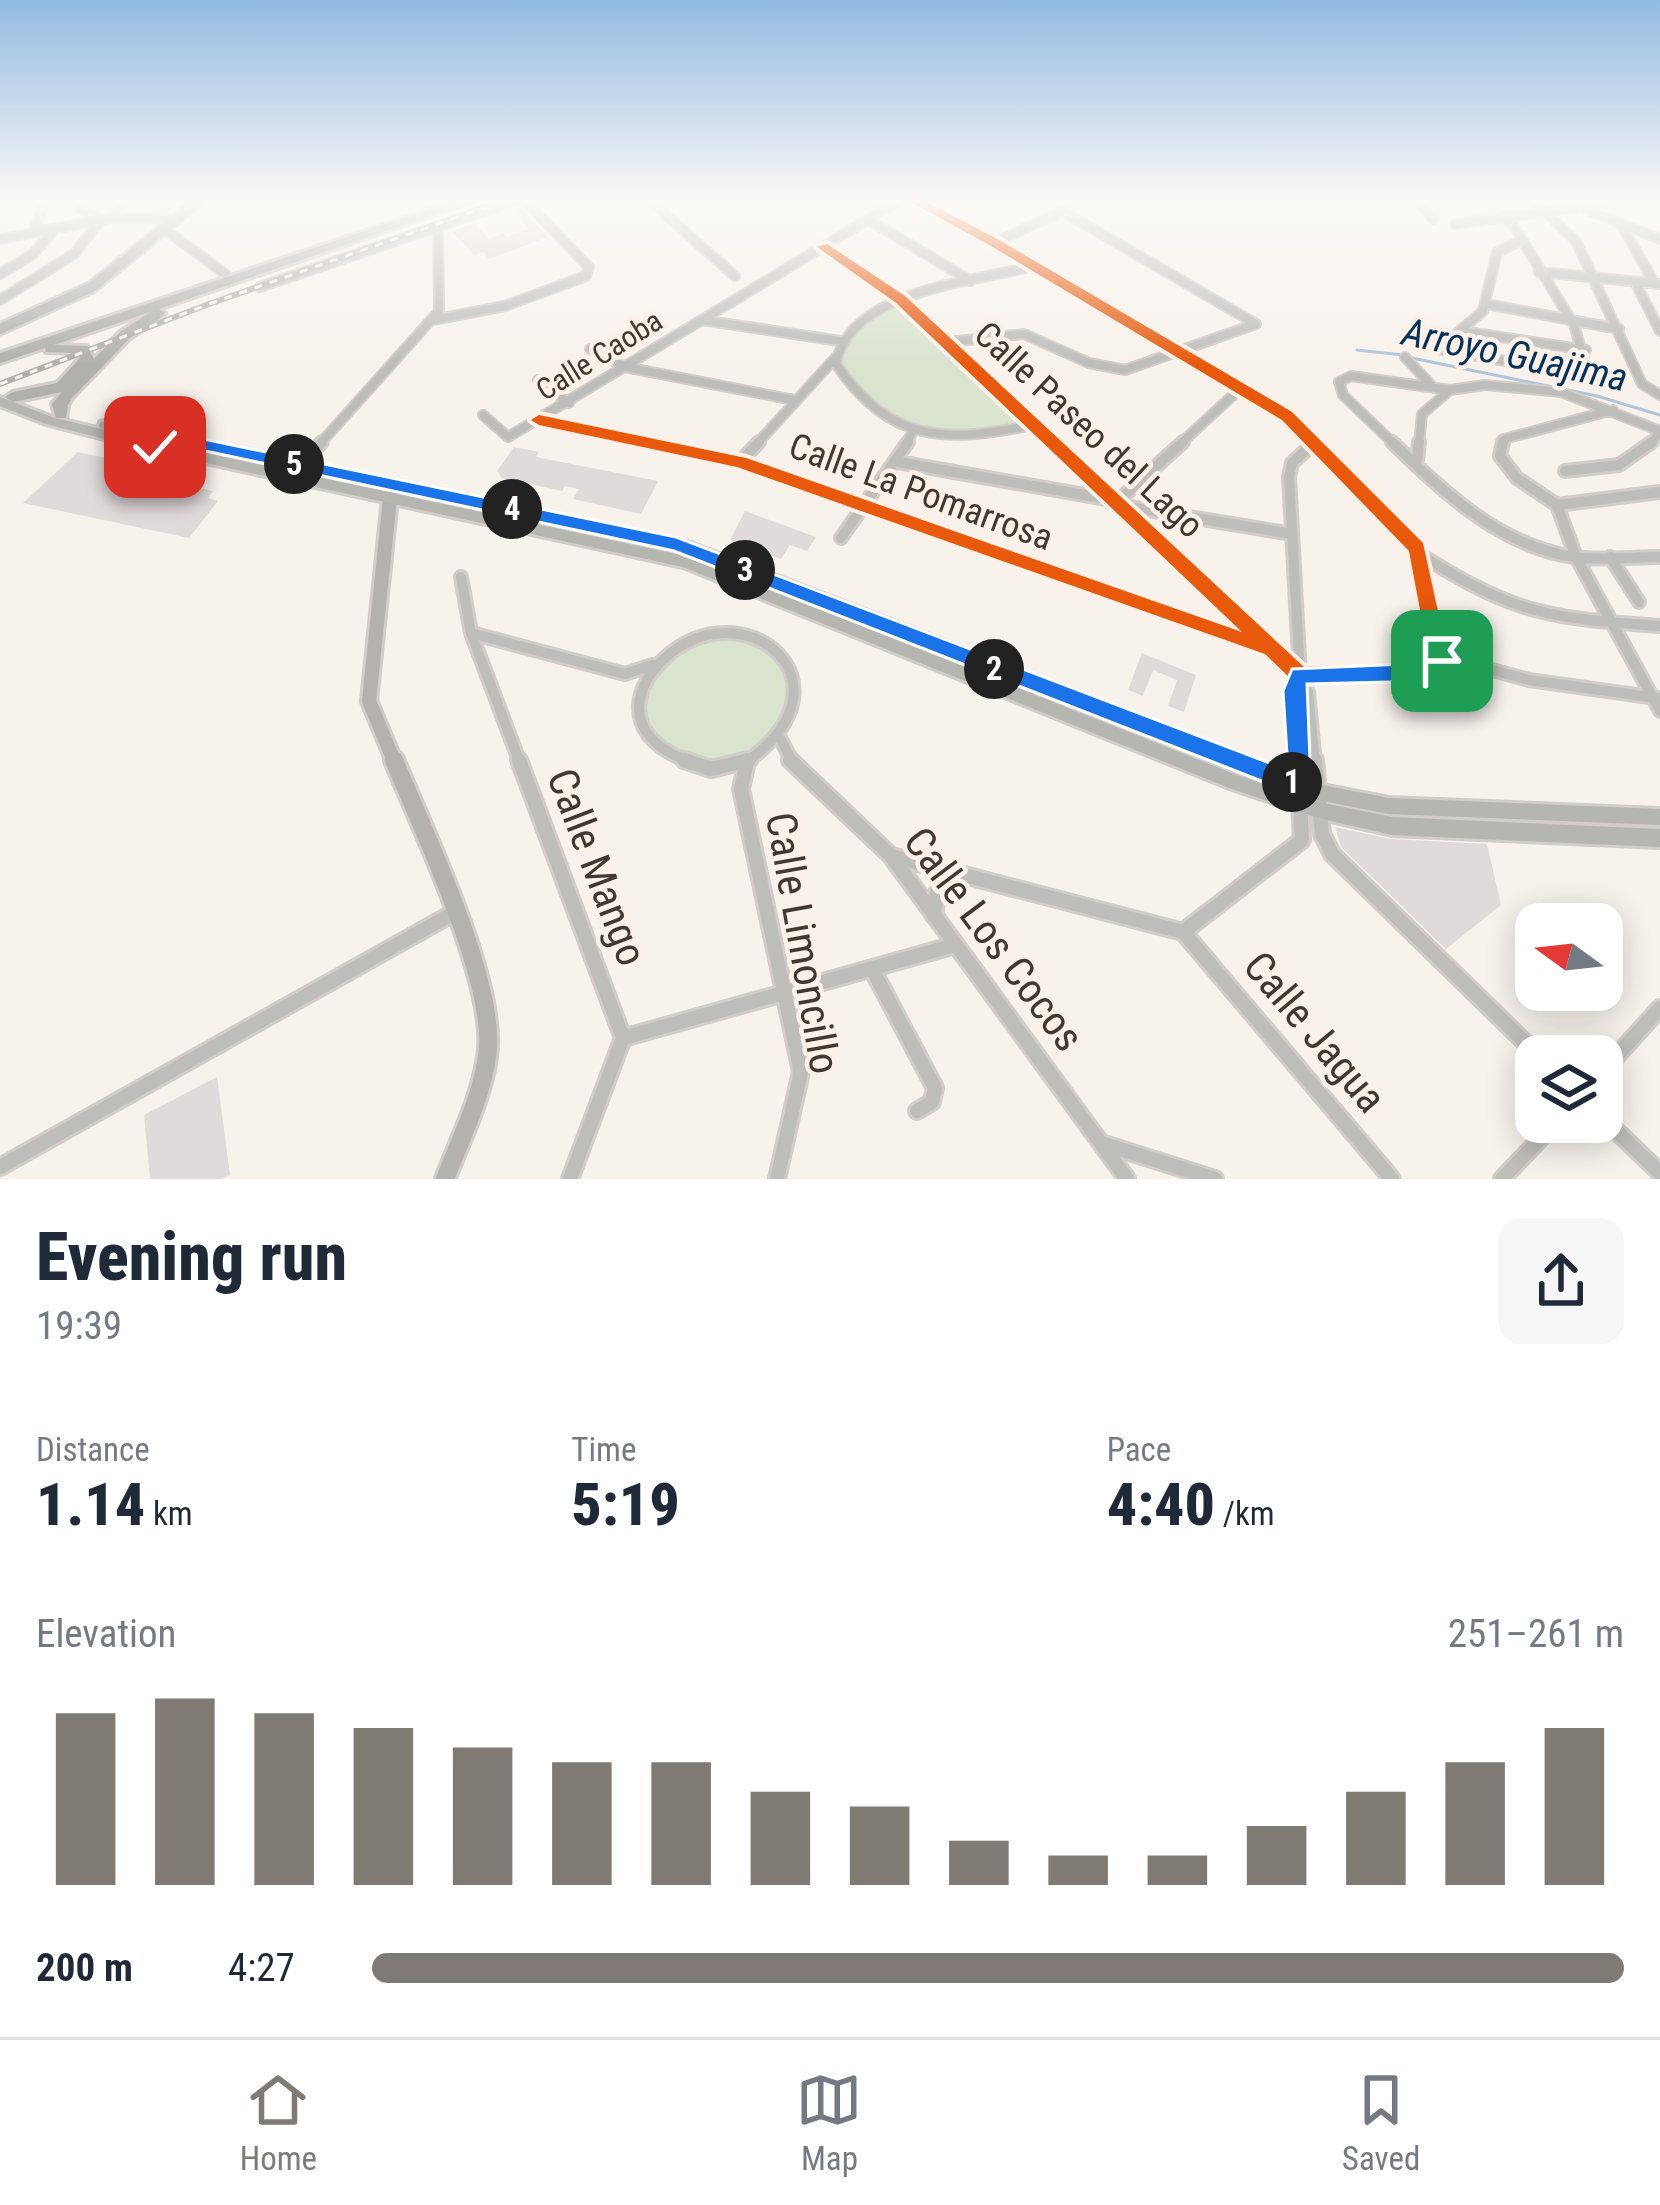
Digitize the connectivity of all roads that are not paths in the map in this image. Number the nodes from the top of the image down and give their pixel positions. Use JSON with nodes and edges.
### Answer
{"nodes":[{"id":1,"x":31,"y":255,"type":"edge"},
{"id":2,"x":72,"y":255,"type":"edge"},
{"id":3,"x":129,"y":255,"type":"edge"},
{"id":4,"x":204,"y":255,"type":"edge"},
{"id":5,"x":293,"y":255,"type":"edge"},
{"id":6,"x":299,"y":255,"type":"edge"},
{"id":7,"x":353,"y":255,"type":"edge"},
{"id":8,"x":438,"y":255,"type":"edge"},
{"id":9,"x":577,"y":255,"type":"edge"},
{"id":10,"x":711,"y":255,"type":"edge"},
{"id":11,"x":810,"y":255,"type":"edge"},
{"id":12,"x":835,"y":255,"type":"edge"},
{"id":13,"x":928,"y":255,"type":"edge"},
{"id":14,"x":1014,"y":255,"type":"edge"},
{"id":15,"x":1137,"y":255,"type":"edge"},
{"id":16,"x":1496,"y":255,"type":"edge"},
{"id":17,"x":1530,"y":255,"type":"edge"},
{"id":18,"x":1582,"y":255,"type":"edge"},
{"id":19,"x":1640,"y":255,"type":"edge"},
{"id":20,"x":1033,"y":266,"type":"junction"},
{"id":21,"x":1539,"y":272,"type":"junction"},
{"id":22,"x":0,"y":274,"type":"edge"},
{"id":23,"x":735,"y":276,"type":"dead end"},
{"id":24,"x":230,"y":277,"type":"junction"},
{"id":25,"x":1592,"y":277,"type":"junction"},
{"id":26,"x":971,"y":281,"type":"junction"},
{"id":27,"x":1635,"y":282,"type":"junction"},
{"id":28,"x":1658,"y":284,"type":"edge"},
{"id":29,"x":260,"y":287,"type":"dead end"},
{"id":30,"x":900,"y":299,"type":"junction"},
{"id":31,"x":0,"y":300,"type":"edge"},
{"id":32,"x":182,"y":301,"type":"junction"},
{"id":33,"x":1486,"y":304,"type":"junction"},
{"id":34,"x":433,"y":320,"type":"junction"},
{"id":35,"x":702,"y":320,"type":"junction"},
{"id":36,"x":1657,"y":320,"type":"edge"},
{"id":37,"x":1575,"y":323,"type":"junction"},
{"id":38,"x":0,"y":328,"type":"edge"},
{"id":39,"x":1619,"y":329,"type":"junction"},
{"id":40,"x":1461,"y":331,"type":"junction"},
{"id":41,"x":1660,"y":332,"type":"edge"},
{"id":42,"x":840,"y":341,"type":"junction"},
{"id":43,"x":948,"y":342,"type":"junction"},
{"id":44,"x":0,"y":348,"type":"edge"},
{"id":45,"x":590,"y":349,"type":"dead end"},
{"id":46,"x":1181,"y":350,"type":"junction"},
{"id":47,"x":1586,"y":350,"type":"junction"},
{"id":48,"x":37,"y":351,"type":"junction"},
{"id":49,"x":837,"y":356,"type":"junction"},
{"id":50,"x":1405,"y":357,"type":"dead end"},
{"id":51,"x":0,"y":360,"type":"edge"},
{"id":52,"x":625,"y":367,"type":"junction"},
{"id":53,"x":538,"y":380,"type":"dead end"},
{"id":54,"x":1242,"y":387,"type":"junction"},
{"id":55,"x":1434,"y":387,"type":"junction"},
{"id":56,"x":1450,"y":390,"type":"junction"},
{"id":57,"x":1660,"y":395,"type":"edge"},
{"id":58,"x":4,"y":396,"type":"edge"},
{"id":59,"x":794,"y":400,"type":"junction"},
{"id":60,"x":569,"y":403,"type":"junction"},
{"id":61,"x":1613,"y":410,"type":"junction"},
{"id":62,"x":61,"y":414,"type":"junction"},
{"id":63,"x":483,"y":416,"type":"dead end"},
{"id":64,"x":539,"y":419,"type":"junction"},
{"id":65,"x":1034,"y":425,"type":"junction"},
{"id":66,"x":913,"y":431,"type":"junction"},
{"id":67,"x":1660,"y":431,"type":"edge"},
{"id":68,"x":160,"y":442,"type":"junction"},
{"id":69,"x":1315,"y":442,"type":"junction"},
{"id":70,"x":1418,"y":460,"type":"junction"},
{"id":71,"x":740,"y":462,"type":"junction"},
{"id":72,"x":898,"y":462,"type":"junction"},
{"id":73,"x":301,"y":465,"type":"junction"},
{"id":74,"x":1565,"y":471,"type":"dead end"},
{"id":75,"x":390,"y":492,"type":"junction"},
{"id":76,"x":1660,"y":492,"type":"edge"},
{"id":77,"x":1120,"y":503,"type":"junction"},
{"id":78,"x":1557,"y":505,"type":"junction"},
{"id":79,"x":862,"y":506,"type":"junction"},
{"id":80,"x":1292,"y":534,"type":"junction"},
{"id":81,"x":841,"y":538,"type":"dead end"},
{"id":82,"x":1420,"y":554,"type":"junction"},
{"id":83,"x":1660,"y":556,"type":"edge"},
{"id":84,"x":1576,"y":557,"type":"junction"},
{"id":85,"x":1610,"y":557,"type":"junction"},
{"id":86,"x":461,"y":577,"type":"dead end"},
{"id":87,"x":1639,"y":602,"type":"dead end"},
{"id":88,"x":1612,"y":622,"type":"junction"},
{"id":89,"x":1660,"y":626,"type":"edge"},
{"id":90,"x":471,"y":633,"type":"junction"},
{"id":91,"x":1274,"y":651,"type":"junction"},
{"id":92,"x":1460,"y":661,"type":"dead end"},
{"id":93,"x":655,"y":664,"type":"junction"},
{"id":94,"x":625,"y":674,"type":"junction"},
{"id":95,"x":1300,"y":679,"type":"junction"},
{"id":96,"x":641,"y":693,"type":"junction"},
{"id":97,"x":1656,"y":697,"type":"edge"},
{"id":98,"x":1660,"y":711,"type":"edge"},
{"id":99,"x":780,"y":738,"type":"junction"},
{"id":100,"x":764,"y":752,"type":"junction"},
{"id":101,"x":788,"y":757,"type":"junction"},
{"id":102,"x":747,"y":761,"type":"junction"},
{"id":103,"x":723,"y":767,"type":"junction"},
{"id":104,"x":741,"y":789,"type":"junction"},
{"id":105,"x":1309,"y":798,"type":"junction"},
{"id":106,"x":1660,"y":817,"type":"edge"},
{"id":107,"x":1303,"y":830,"type":"junction"},
{"id":108,"x":1322,"y":834,"type":"junction"},
{"id":109,"x":1660,"y":838,"type":"edge"},
{"id":110,"x":891,"y":856,"type":"junction"},
{"id":111,"x":963,"y":877,"type":"junction"},
{"id":112,"x":458,"y":911,"type":"junction"},
{"id":113,"x":934,"y":916,"type":"junction"},
{"id":114,"x":1183,"y":932,"type":"junction"},
{"id":115,"x":955,"y":945,"type":"junction"},
{"id":116,"x":872,"y":969,"type":"junction"},
{"id":117,"x":784,"y":996,"type":"junction"},
{"id":118,"x":1660,"y":1008,"type":"edge"},
{"id":119,"x":1518,"y":1035,"type":"edge"},
{"id":120,"x":623,"y":1038,"type":"junction"},
{"id":121,"x":1623,"y":1049,"type":"edge"},
{"id":122,"x":916,"y":1111,"type":"dead end"},
{"id":123,"x":1623,"y":1138,"type":"edge"},
{"id":124,"x":1536,"y":1143,"type":"edge"},
{"id":125,"x":1103,"y":1144,"type":"junction"},
{"id":126,"x":0,"y":1167,"type":"edge"},
{"id":127,"x":1660,"y":1174,"type":"edge"},
{"id":128,"x":446,"y":1179,"type":"edge"},
{"id":129,"x":570,"y":1179,"type":"edge"},
{"id":130,"x":778,"y":1179,"type":"edge"},
{"id":131,"x":1127,"y":1179,"type":"edge"},
{"id":132,"x":1215,"y":1179,"type":"edge"},
{"id":133,"x":1392,"y":1179,"type":"edge"},
{"id":134,"x":1502,"y":1179,"type":"edge"}],
"edges":[{"from":1,"to":22,"type":"street"},
{"from":2,"to":31,"type":"street"},
{"from":3,"to":38,"type":"street"},
{"from":4,"to":24,"type":"street"},
{"from":5,"to":24,"type":"highway"},
{"from":6,"to":24,"type":"highway"},
{"from":7,"to":29,"type":"street"},
{"from":8,"to":34,"type":"street"},
{"from":9,"to":34,"type":"street"},
{"from":10,"to":23,"type":"street"},
{"from":11,"to":35,"type":"street","name":"Calle Caoba"},
{"from":12,"to":30,"type":"street","name":"Calle Paseo del Lago"},
{"from":13,"to":26,"type":"street"},
{"from":14,"to":20,"type":"street"},
{"from":15,"to":46,"type":"street"},
{"from":16,"to":33,"type":"street"},
{"from":17,"to":21,"type":"street"},
{"from":18,"to":25,"type":"street"},
{"from":19,"to":28,"type":"street"},
{"from":20,"to":26,"type":"street"},
{"from":20,"to":46,"type":"street"},
{"from":21,"to":25,"type":"street"},
{"from":21,"to":37,"type":"street"},
{"from":24,"to":32,"type":"highway"},
{"from":24,"to":44,"type":"highway"},
{"from":24,"to":51,"type":"highway"},
{"from":25,"to":27,"type":"street"},
{"from":25,"to":39,"type":"street"},
{"from":26,"to":30,"type":"street"},
{"from":27,"to":28,"type":"street"},
{"from":27,"to":36,"type":"street"},
{"from":30,"to":42,"type":"street"},
{"from":30,"to":43,"type":"street","name":"Calle Paseo del Lago"},
{"from":32,"to":48,"type":"highway"},
{"from":32,"to":62,"type":"highway"},
{"from":33,"to":37,"type":"street"},
{"from":33,"to":40,"type":"street"},
{"from":34,"to":73,"type":"street"},
{"from":35,"to":42,"type":"street"},
{"from":35,"to":52,"type":"street","name":"Calle Caoba"},
{"from":36,"to":41,"type":"street"},
{"from":37,"to":39,"type":"street"},
{"from":37,"to":47,"type":"street"},
{"from":39,"to":57,"type":"street"},
{"from":40,"to":47,"type":"street"},
{"from":40,"to":47,"type":"street"},
{"from":42,"to":49,"type":"street"},
{"from":43,"to":46,"type":"street"},
{"from":43,"to":65,"type":"street","name":"Calle Paseo del Lago"},
{"from":45,"to":52,"type":"street"},
{"from":46,"to":54,"type":"street"},
{"from":48,"to":51,"type":"highway"},
{"from":48,"to":58,"type":"highway"},
{"from":49,"to":59,"type":"street"},
{"from":49,"to":66,"type":"street"},
{"from":50,"to":55,"type":"street"},
{"from":52,"to":59,"type":"street"},
{"from":52,"to":60,"type":"street","name":"Calle Caoba"},
{"from":53,"to":60,"type":"street"},
{"from":54,"to":69,"type":"street"},
{"from":54,"to":77,"type":"street"},
{"from":55,"to":56,"type":"street"},
{"from":55,"to":70,"type":"street"},
{"from":56,"to":61,"type":"street"},
{"from":56,"to":70,"type":"street"},
{"from":58,"to":62,"type":"main road"},
{"from":58,"to":68,"type":"main road"},
{"from":59,"to":71,"type":"street"},
{"from":60,"to":64,"type":"street","name":"Calle Caoba"},
{"from":61,"to":67,"type":"street"},
{"from":61,"to":78,"type":"street"},
{"from":62,"to":68,"type":"main road"},
{"from":63,"to":64,"type":"street","name":"Calle Caoba"},
{"from":64,"to":71,"type":"street","name":"Calle La Pomarrosa"},
{"from":65,"to":66,"type":"street"},
{"from":65,"to":77,"type":"street","name":"Calle Paseo del Lago"},
{"from":66,"to":72,"type":"street"},
{"from":67,"to":74,"type":"street"},
{"from":68,"to":73,"type":"main road"},
{"from":68,"to":75,"type":"main road"},
{"from":69,"to":80,"type":"street"},
{"from":69,"to":82,"type":"street"},
{"from":70,"to":84,"type":"street"},
{"from":71,"to":79,"type":"street","name":"Calle La Pomarrosa"},
{"from":72,"to":77,"type":"street"},
{"from":72,"to":79,"type":"street"},
{"from":73,"to":75,"type":"main road"},
{"from":75,"to":105,"type":"main road"},
{"from":75,"to":112,"type":"street"},
{"from":76,"to":78,"type":"street"},
{"from":77,"to":80,"type":"street"},
{"from":77,"to":91,"type":"street","name":"Calle Paseo del Lago"},
{"from":78,"to":84,"type":"street"},
{"from":79,"to":81,"type":"street"},
{"from":79,"to":91,"type":"street","name":"Calle La Pomarrosa"},
{"from":80,"to":95,"type":"street"},
{"from":82,"to":88,"type":"street"},
{"from":82,"to":95,"type":"street"},
{"from":83,"to":85,"type":"street"},
{"from":84,"to":85,"type":"street"},
{"from":84,"to":88,"type":"street"},
{"from":85,"to":87,"type":"street"},
{"from":86,"to":90,"type":"street","name":"Calle Mango"},
{"from":88,"to":89,"type":"street"},
{"from":88,"to":97,"type":"street"},
{"from":90,"to":94,"type":"street"},
{"from":90,"to":120,"type":"street","name":"Calle Mango"},
{"from":91,"to":95,"type":"street","name":"Calle Paseo del Lago"},
{"from":92,"to":97,"type":"street"},
{"from":93,"to":94,"type":"street"},
{"from":93,"to":96,"type":"street"},
{"from":93,"to":99,"type":"street"},
{"from":94,"to":96,"type":"street"},
{"from":95,"to":105,"type":"street"},
{"from":96,"to":103,"type":"street"},
{"from":97,"to":98,"type":"street"},
{"from":99,"to":100,"type":"street"},
{"from":99,"to":101,"type":"street","name":"Calle Los Cocos"},
{"from":100,"to":101,"type":"street"},
{"from":100,"to":102,"type":"street"},
{"from":101,"to":110,"type":"street","name":"Calle Los Cocos"},
{"from":102,"to":103,"type":"street"},
{"from":102,"to":104,"type":"street","name":"Calle Limoncillo"},
{"from":103,"to":104,"type":"street","name":"Calle Limoncillo"},
{"from":104,"to":117,"type":"street","name":"Calle Limoncillo"},
{"from":105,"to":106,"type":"main road"},
{"from":105,"to":107,"type":"street"},
{"from":105,"to":108,"type":"street"},
{"from":105,"to":109,"type":"main road"},
{"from":107,"to":108,"type":"street"},
{"from":107,"to":114,"type":"street"},
{"from":108,"to":119,"type":"street"},
{"from":110,"to":111,"type":"street"},
{"from":110,"to":113,"type":"street","name":"Calle Los Cocos"},
{"from":111,"to":113,"type":"street"},
{"from":111,"to":114,"type":"street"},
{"from":112,"to":126,"type":"street"},
{"from":112,"to":128,"type":"street"},
{"from":113,"to":115,"type":"street","name":"Calle Los Cocos"},
{"from":114,"to":133,"type":"street","name":"Calle Jagua"},
{"from":115,"to":116,"type":"street"},
{"from":115,"to":125,"type":"street","name":"Calle Los Cocos"},
{"from":116,"to":117,"type":"street"},
{"from":116,"to":122,"type":"street"},
{"from":117,"to":120,"type":"street"},
{"from":117,"to":130,"type":"street","name":"Calle Limoncillo"},
{"from":118,"to":121,"type":"street"},
{"from":120,"to":129,"type":"street"},
{"from":123,"to":127,"type":"street"},
{"from":124,"to":134,"type":"street"},
{"from":125,"to":131,"type":"street","name":"Calle Los Cocos"},
{"from":125,"to":132,"type":"street"}]}
